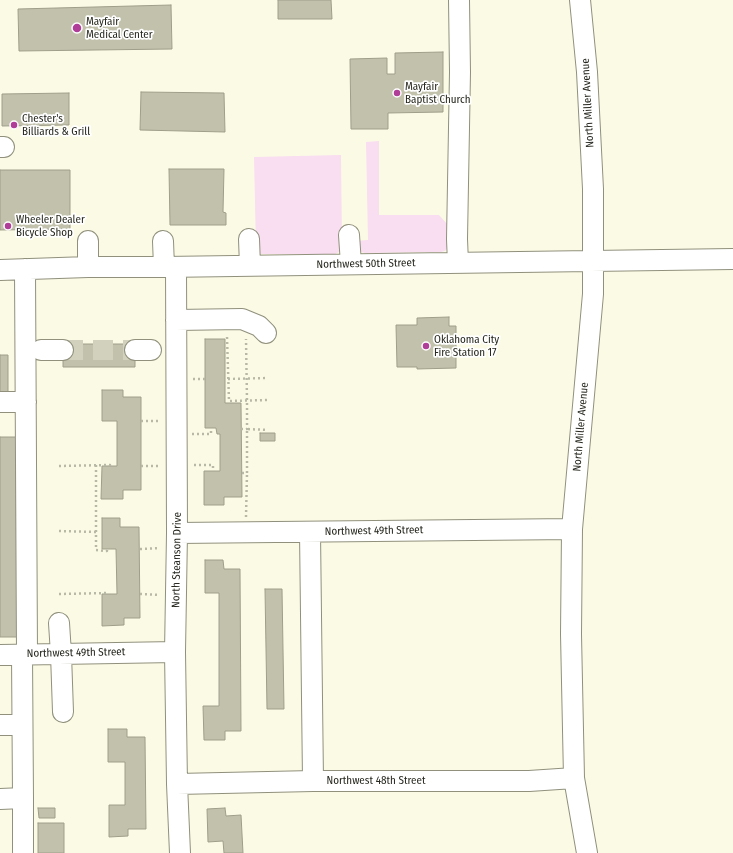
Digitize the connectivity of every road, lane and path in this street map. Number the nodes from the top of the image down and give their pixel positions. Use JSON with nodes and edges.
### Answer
{"nodes":[{"id":1,"x":459,"y":0,"type":"edge"},
{"id":2,"x":580,"y":0,"type":"edge"},
{"id":3,"x":349,"y":235,"type":"dead end"},
{"id":4,"x":249,"y":239,"type":"dead end"},
{"id":5,"x":88,"y":240,"type":"dead end"},
{"id":6,"x":164,"y":241,"type":"dead end"},
{"id":7,"x":733,"y":259,"type":"edge"},
{"id":8,"x":593,"y":261,"type":"junction"},
{"id":9,"x":458,"y":263,"type":"junction"},
{"id":10,"x":351,"y":264,"type":"junction"},
{"id":11,"x":250,"y":266,"type":"junction"},
{"id":12,"x":88,"y":267,"type":"junction"},
{"id":13,"x":170,"y":267,"type":"junction"},
{"id":14,"x":25,"y":269,"type":"junction"},
{"id":15,"x":0,"y":270,"type":"edge"},
{"id":16,"x":176,"y":320,"type":"junction"},
{"id":17,"x":266,"y":333,"type":"dead end"},
{"id":18,"x":246,"y":336,"type":"dead end"},
{"id":19,"x":233,"y":337,"type":"dead end"},
{"id":20,"x":41,"y":350,"type":"dead end"},
{"id":21,"x":63,"y":350,"type":"tunnel mouth"},
{"id":22,"x":228,"y":378,"type":"junction"},
{"id":23,"x":268,"y":378,"type":"dead end"},
{"id":24,"x":186,"y":379,"type":"dead end"},
{"id":25,"x":205,"y":379,"type":"dead end"},
{"id":26,"x":247,"y":379,"type":"junction"},
{"id":27,"x":268,"y":400,"type":"dead end"},
{"id":28,"x":247,"y":401,"type":"junction"},
{"id":29,"x":0,"y":402,"type":"edge"},
{"id":30,"x":26,"y":402,"type":"junction"},
{"id":31,"x":141,"y":421,"type":"dead end"},
{"id":32,"x":164,"y":421,"type":"dead end"},
{"id":33,"x":211,"y":428,"type":"dead end"},
{"id":34,"x":241,"y":429,"type":"dead end"},
{"id":35,"x":246,"y":430,"type":"junction"},
{"id":36,"x":268,"y":430,"type":"dead end"},
{"id":37,"x":186,"y":434,"type":"dead end"},
{"id":38,"x":96,"y":465,"type":"junction"},
{"id":39,"x":192,"y":465,"type":"dead end"},
{"id":40,"x":59,"y":466,"type":"dead end"},
{"id":41,"x":110,"y":466,"type":"dead end"},
{"id":42,"x":141,"y":466,"type":"dead end"},
{"id":43,"x":164,"y":466,"type":"dead end"},
{"id":44,"x":213,"y":471,"type":"dead end"},
{"id":45,"x":242,"y":473,"type":"dead end"},
{"id":46,"x":246,"y":473,"type":"junction"},
{"id":47,"x":246,"y":519,"type":"dead end"},
{"id":48,"x":572,"y":529,"type":"junction"},
{"id":49,"x":59,"y":531,"type":"dead end"},
{"id":50,"x":96,"y":532,"type":"junction"},
{"id":51,"x":310,"y":532,"type":"junction"},
{"id":52,"x":177,"y":533,"type":"junction"},
{"id":53,"x":164,"y":548,"type":"dead end"},
{"id":54,"x":107,"y":549,"type":"dead end"},
{"id":55,"x":140,"y":549,"type":"dead end"},
{"id":56,"x":59,"y":594,"type":"dead end"},
{"id":57,"x":108,"y":594,"type":"dead end"},
{"id":58,"x":140,"y":594,"type":"dead end"},
{"id":59,"x":165,"y":595,"type":"dead end"},
{"id":60,"x":59,"y":623,"type":"dead end"},
{"id":61,"x":175,"y":652,"type":"junction"},
{"id":62,"x":0,"y":654,"type":"edge"},
{"id":63,"x":25,"y":654,"type":"junction"},
{"id":64,"x":61,"y":654,"type":"junction"},
{"id":65,"x":63,"y":712,"type":"dead end"},
{"id":66,"x":0,"y":725,"type":"edge"},
{"id":67,"x":22,"y":725,"type":"junction"},
{"id":68,"x":574,"y":778,"type":"junction"},
{"id":69,"x":313,"y":781,"type":"junction"},
{"id":70,"x":177,"y":784,"type":"junction"},
{"id":71,"x":23,"y":798,"type":"junction"},
{"id":72,"x":0,"y":799,"type":"edge"},
{"id":73,"x":23,"y":853,"type":"edge"},
{"id":74,"x":180,"y":853,"type":"edge"},
{"id":75,"x":587,"y":853,"type":"edge"}],
"edges":[{"from":1,"to":9,"type":"street"},
{"from":2,"to":8,"type":"street","name":"North Miller Avenue"},
{"from":3,"to":10,"type":"street"},
{"from":4,"to":11,"type":"street"},
{"from":5,"to":12,"type":"street"},
{"from":6,"to":13,"type":"street","name":"North Steanson Drive"},
{"from":7,"to":8,"type":"street","name":"Northwest 50th Street"},
{"from":8,"to":9,"type":"street","name":"Northwest 50th Street"},
{"from":8,"to":48,"type":"street","name":"North Miller Avenue"},
{"from":9,"to":10,"type":"street","name":"Northwest 50th Street"},
{"from":10,"to":11,"type":"street","name":"Northwest 50th Street"},
{"from":11,"to":13,"type":"street","name":"Northwest 50th Street"},
{"from":12,"to":13,"type":"street","name":"Northwest 50th Street"},
{"from":12,"to":14,"type":"street","name":"Northwest 50th Street"},
{"from":13,"to":16,"type":"street","name":"North Steanson Drive"},
{"from":14,"to":15,"type":"street","name":"Northwest 50th Street"},
{"from":14,"to":30,"type":"street"},
{"from":16,"to":17,"type":"street"},
{"from":16,"to":52,"type":"street","name":"North Steanson Drive"},
{"from":18,"to":26,"type":"path"},
{"from":19,"to":22,"type":"path"},
{"from":20,"to":21,"type":"street"},
{"from":22,"to":26,"type":"path"},
{"from":22,"to":28,"type":"path"},
{"from":23,"to":26,"type":"path"},
{"from":24,"to":25,"type":"path"},
{"from":26,"to":28,"type":"path"},
{"from":27,"to":28,"type":"path"},
{"from":28,"to":35,"type":"path"},
{"from":29,"to":30,"type":"street"},
{"from":30,"to":63,"type":"street"},
{"from":31,"to":32,"type":"path"},
{"from":33,"to":37,"type":"path"},
{"from":34,"to":35,"type":"path"},
{"from":35,"to":36,"type":"path"},
{"from":35,"to":46,"type":"path"},
{"from":38,"to":40,"type":"path"},
{"from":38,"to":41,"type":"path"},
{"from":38,"to":50,"type":"path"},
{"from":39,"to":44,"type":"path"},
{"from":42,"to":43,"type":"path"},
{"from":45,"to":46,"type":"path"},
{"from":46,"to":47,"type":"path"},
{"from":48,"to":51,"type":"street","name":"Northwest 49th Street"},
{"from":48,"to":68,"type":"street","name":"North Miller Avenue"},
{"from":49,"to":50,"type":"path"},
{"from":50,"to":54,"type":"path"},
{"from":51,"to":52,"type":"street","name":"Northwest 49th Street"},
{"from":51,"to":69,"type":"street"},
{"from":52,"to":61,"type":"street","name":"North Steanson Drive"},
{"from":53,"to":55,"type":"path"},
{"from":56,"to":57,"type":"path"},
{"from":58,"to":59,"type":"path"},
{"from":60,"to":64,"type":"street"},
{"from":61,"to":64,"type":"street","name":"Northwest 49th Street"},
{"from":61,"to":70,"type":"street","name":"North Steanson Drive"},
{"from":62,"to":63,"type":"street","name":"Northwest 49th Street"},
{"from":63,"to":64,"type":"street","name":"Northwest 49th Street"},
{"from":63,"to":67,"type":"street"},
{"from":64,"to":65,"type":"street"},
{"from":66,"to":67,"type":"street"},
{"from":67,"to":71,"type":"street"},
{"from":68,"to":69,"type":"street","name":"Northwest 48th Street"},
{"from":68,"to":75,"type":"street","name":"North Miller Avenue"},
{"from":69,"to":70,"type":"street","name":"Northwest 48th Street"},
{"from":70,"to":74,"type":"street","name":"North Steanson Drive"},
{"from":71,"to":72,"type":"street"},
{"from":71,"to":73,"type":"street"}]}
